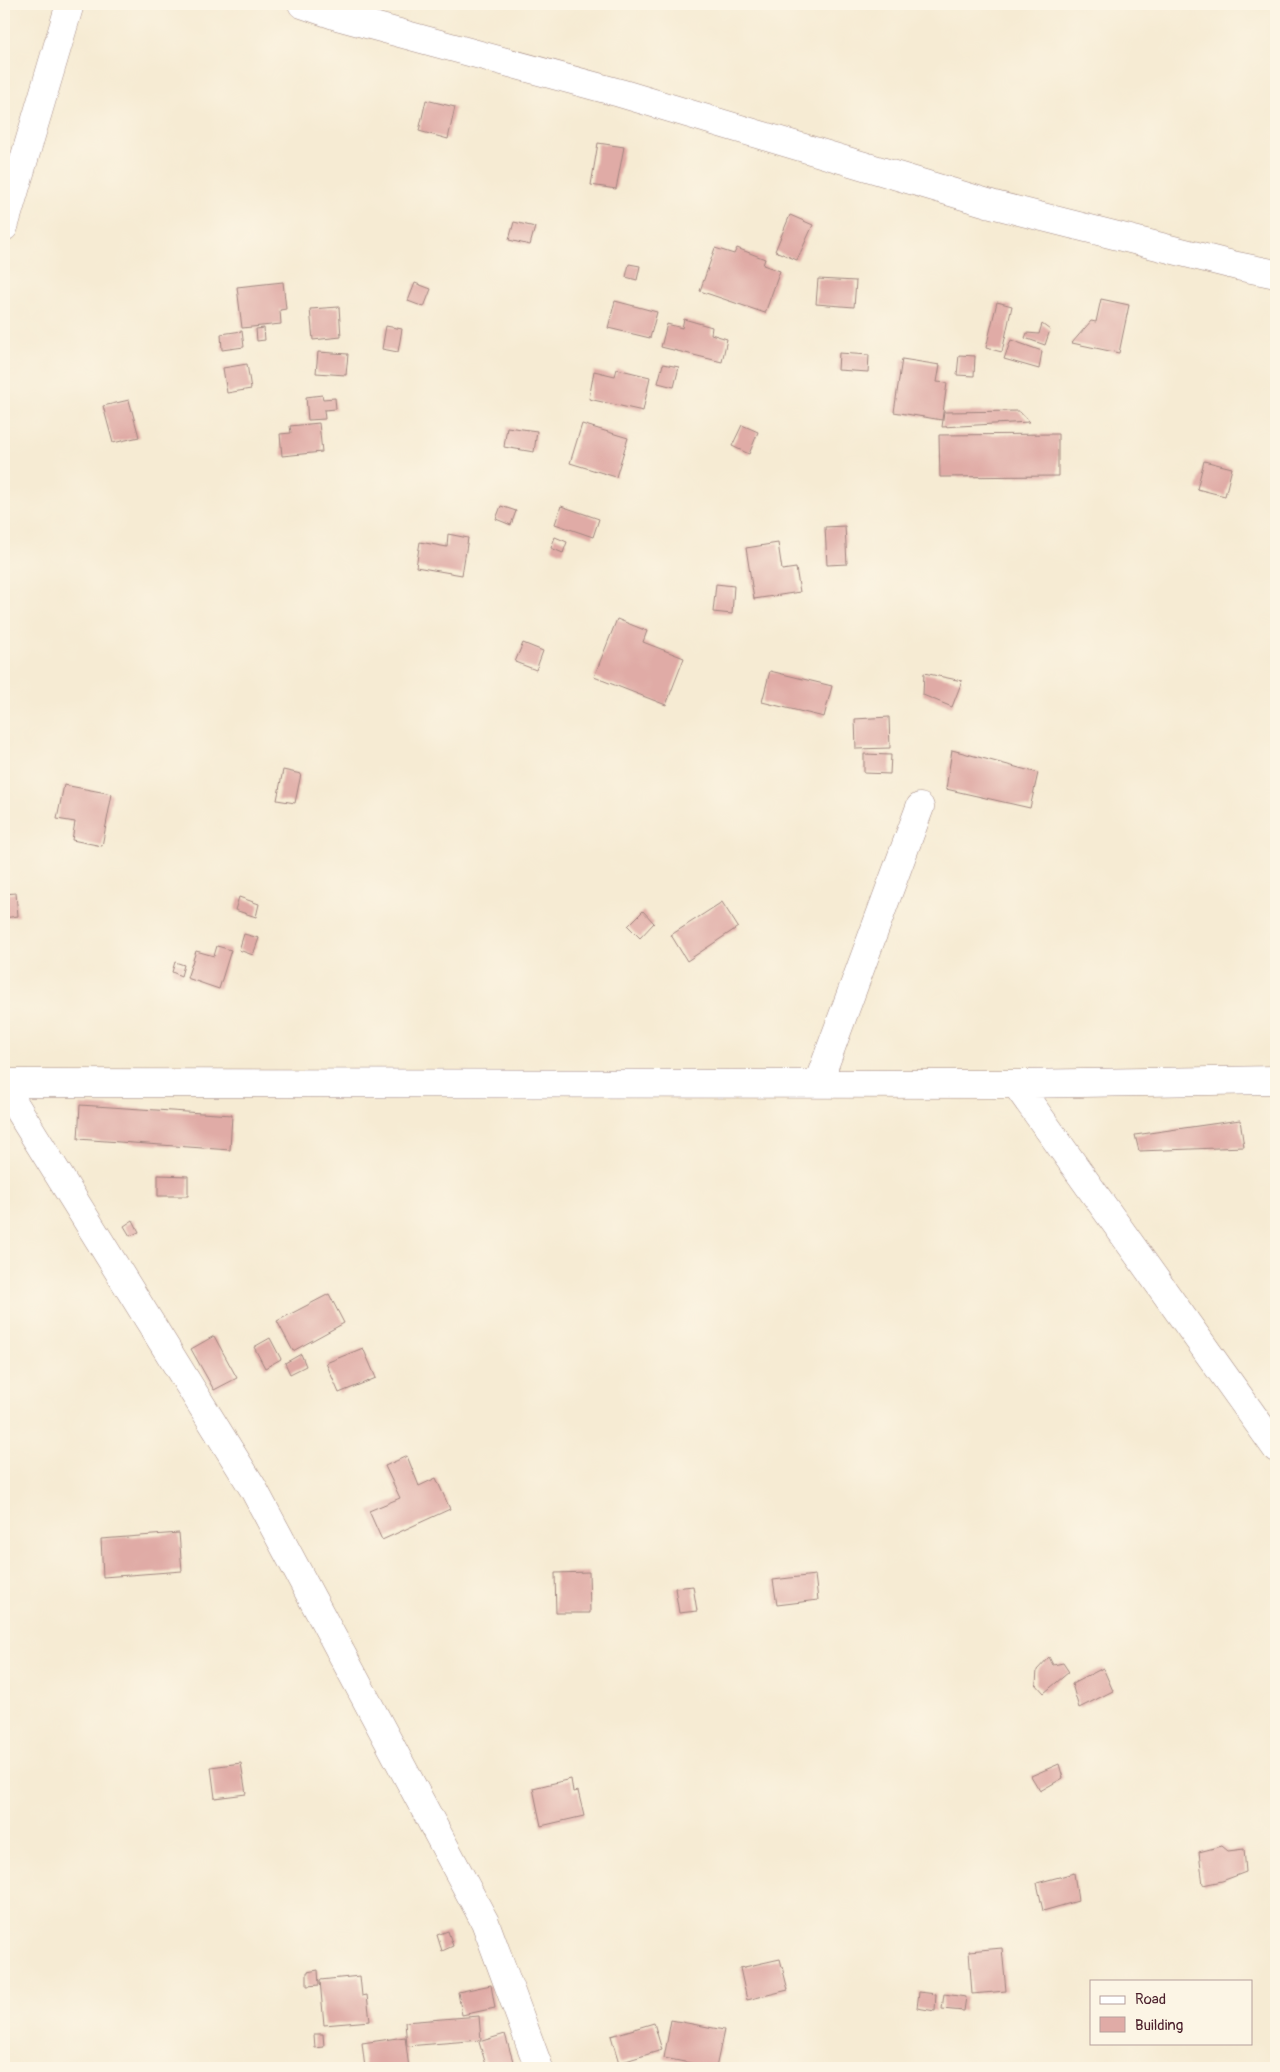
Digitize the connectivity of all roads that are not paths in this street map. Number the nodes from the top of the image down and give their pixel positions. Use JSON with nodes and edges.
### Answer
{"nodes":[{"id":1,"x":70,"y":4,"type":"edge"},
{"id":2,"x":302,"y":4,"type":"edge"},
{"id":3,"x":4,"y":227,"type":"edge"},
{"id":4,"x":1276,"y":274,"type":"edge"},
{"id":5,"x":920,"y":808,"type":"dead end"},
{"id":6,"x":1276,"y":1080,"type":"edge"},
{"id":7,"x":818,"y":1083,"type":"junction"},
{"id":8,"x":1016,"y":1084,"type":"junction"},
{"id":9,"x":4,"y":1085,"type":"edge"},
{"id":10,"x":1276,"y":1448,"type":"edge"},
{"id":11,"x":539,"y":2068,"type":"edge"}],
"edges":[{"from":1,"to":3,"type":"street"},
{"from":2,"to":4,"type":"street"},
{"from":5,"to":7,"type":"street"},
{"from":6,"to":8,"type":"street"},
{"from":7,"to":8,"type":"street"},
{"from":7,"to":9,"type":"street"},
{"from":8,"to":10,"type":"street"},
{"from":9,"to":11,"type":"street"}]}
